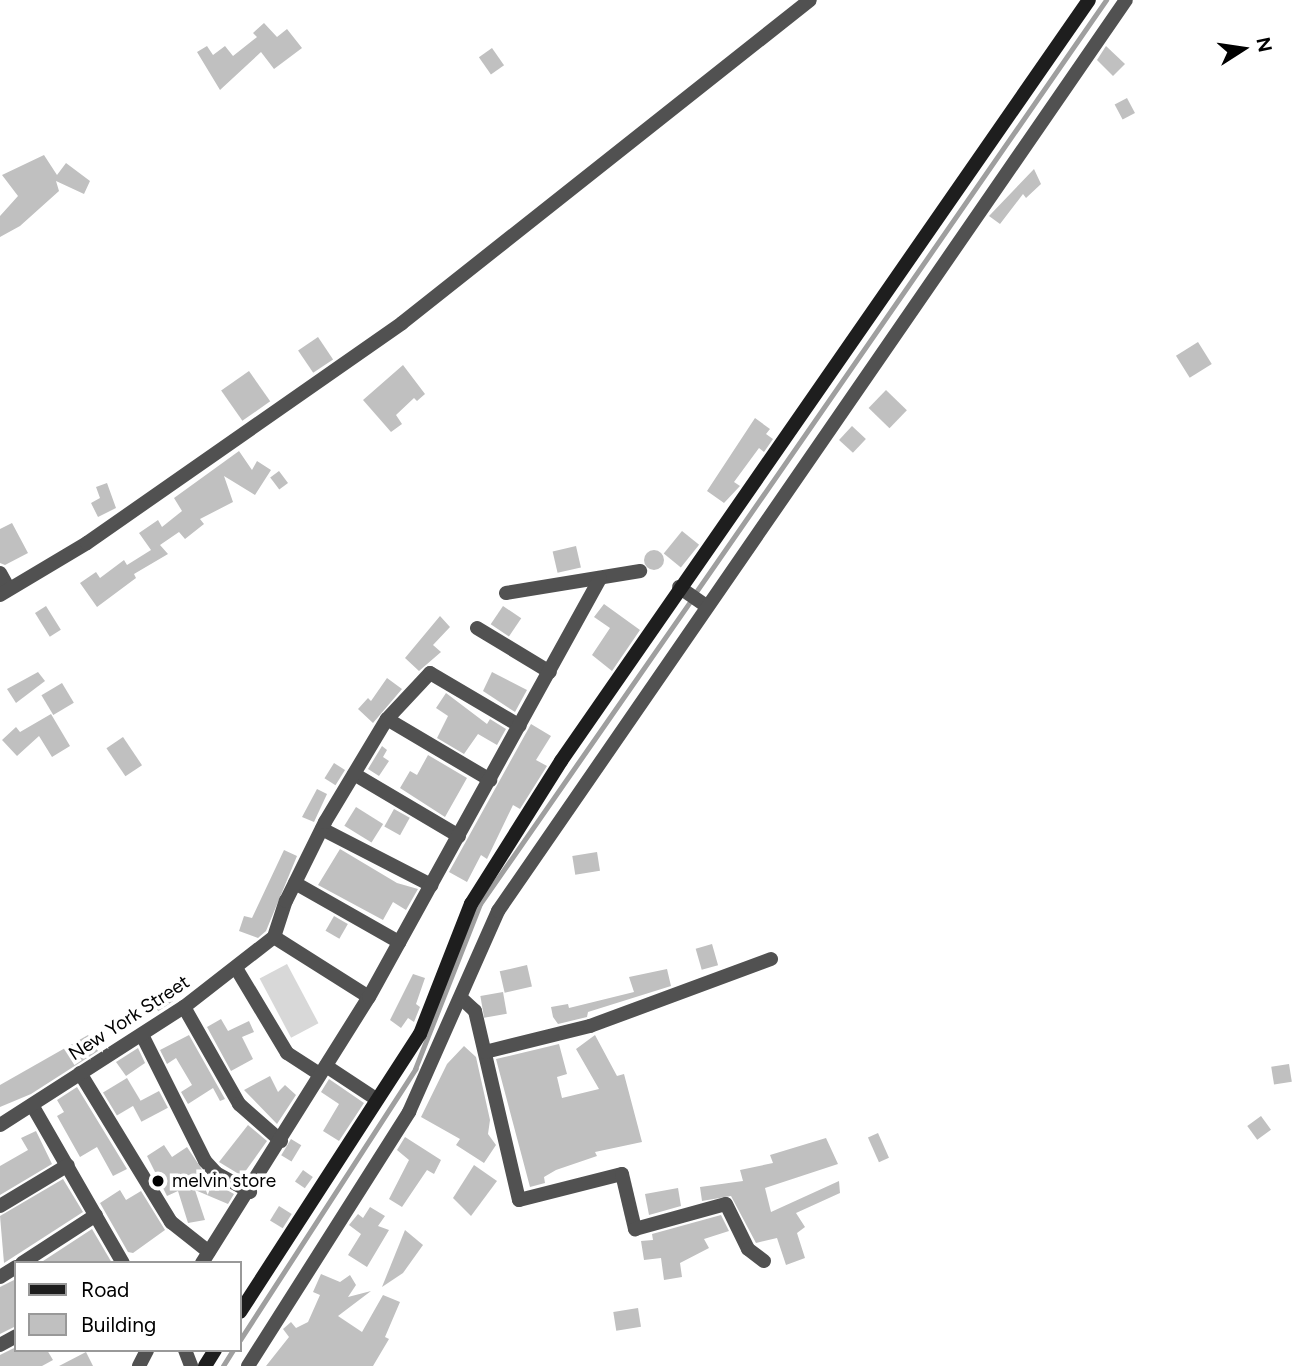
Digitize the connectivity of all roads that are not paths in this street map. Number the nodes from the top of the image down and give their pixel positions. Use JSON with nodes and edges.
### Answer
{"nodes":[{"id":1,"x":810,"y":0,"type":"edge"},
{"id":2,"x":1089,"y":0,"type":"edge"},
{"id":3,"x":1126,"y":0,"type":"edge"},
{"id":4,"x":640,"y":571,"type":"dead end"},
{"id":5,"x":0,"y":573,"type":"edge"},
{"id":6,"x":600,"y":578,"type":"junction"},
{"id":7,"x":679,"y":587,"type":"junction"},
{"id":8,"x":5,"y":592,"type":"edge"},
{"id":9,"x":506,"y":593,"type":"dead end"},
{"id":10,"x":705,"y":605,"type":"junction"},
{"id":11,"x":477,"y":628,"type":"dead end"},
{"id":12,"x":550,"y":672,"type":"junction"},
{"id":13,"x":387,"y":719,"type":"junction"},
{"id":14,"x":520,"y":726,"type":"junction"},
{"id":15,"x":354,"y":774,"type":"junction"},
{"id":16,"x":490,"y":780,"type":"junction"},
{"id":17,"x":321,"y":829,"type":"junction"},
{"id":18,"x":459,"y":836,"type":"junction"},
{"id":19,"x":295,"y":883,"type":"junction"},
{"id":20,"x":431,"y":885,"type":"junction"},
{"id":21,"x":274,"y":937,"type":"junction"},
{"id":22,"x":399,"y":942,"type":"junction"},
{"id":23,"x":771,"y":960,"type":"dead end"},
{"id":24,"x":236,"y":968,"type":"junction"},
{"id":25,"x":369,"y":997,"type":"junction"},
{"id":26,"x":461,"y":998,"type":"junction"},
{"id":27,"x":184,"y":1007,"type":"junction"},
{"id":28,"x":142,"y":1035,"type":"junction"},
{"id":29,"x":485,"y":1052,"type":"junction"},
{"id":30,"x":323,"y":1070,"type":"junction"},
{"id":31,"x":80,"y":1073,"type":"junction"},
{"id":32,"x":376,"y":1100,"type":"junction"},
{"id":33,"x":32,"y":1105,"type":"junction"},
{"id":34,"x":0,"y":1125,"type":"edge"},
{"id":35,"x":281,"y":1141,"type":"junction"},
{"id":36,"x":68,"y":1165,"type":"junction"},
{"id":37,"x":250,"y":1192,"type":"junction"},
{"id":38,"x":0,"y":1206,"type":"edge"},
{"id":39,"x":96,"y":1215,"type":"junction"},
{"id":40,"x":205,"y":1258,"type":"edge"},
{"id":41,"x":25,"y":1261,"type":"edge"},
{"id":42,"x":122,"y":1261,"type":"edge"},
{"id":43,"x":764,"y":1261,"type":"dead end"},
{"id":44,"x":242,"y":1309,"type":"edge"},
{"id":45,"x":248,"y":1366,"type":"edge"}],
"edges":[{"from":1,"to":8,"type":"street"},
{"from":2,"to":7,"type":"street"},
{"from":3,"to":10,"type":"street"},
{"from":4,"to":6,"type":"street"},
{"from":5,"to":8,"type":"street"},
{"from":6,"to":9,"type":"street"},
{"from":6,"to":12,"type":"street"},
{"from":7,"to":10,"type":"street"},
{"from":7,"to":32,"type":"street"},
{"from":10,"to":26,"type":"street"},
{"from":11,"to":12,"type":"street"},
{"from":12,"to":14,"type":"street"},
{"from":13,"to":14,"type":"street"},
{"from":13,"to":15,"type":"street"},
{"from":13,"to":16,"type":"street"},
{"from":14,"to":16,"type":"street"},
{"from":15,"to":17,"type":"street"},
{"from":15,"to":18,"type":"street"},
{"from":16,"to":18,"type":"street"},
{"from":17,"to":19,"type":"street"},
{"from":17,"to":20,"type":"street"},
{"from":18,"to":20,"type":"street"},
{"from":19,"to":21,"type":"street"},
{"from":19,"to":22,"type":"street"},
{"from":20,"to":22,"type":"street"},
{"from":21,"to":24,"type":"street","name":"New York Street"},
{"from":21,"to":25,"type":"street"},
{"from":22,"to":25,"type":"street"},
{"from":23,"to":29,"type":"street"},
{"from":24,"to":27,"type":"street","name":"New York Street"},
{"from":24,"to":30,"type":"street"},
{"from":25,"to":30,"type":"street"},
{"from":26,"to":29,"type":"street"},
{"from":26,"to":45,"type":"street"},
{"from":27,"to":28,"type":"street","name":"New York Street"},
{"from":27,"to":35,"type":"street"},
{"from":28,"to":31,"type":"street","name":"New York Street"},
{"from":28,"to":37,"type":"street"},
{"from":29,"to":43,"type":"street"},
{"from":30,"to":32,"type":"street"},
{"from":30,"to":35,"type":"street"},
{"from":31,"to":33,"type":"street","name":"New York Street"},
{"from":31,"to":40,"type":"street"},
{"from":32,"to":44,"type":"street"},
{"from":33,"to":34,"type":"street","name":"New York Street"},
{"from":33,"to":36,"type":"street"},
{"from":35,"to":37,"type":"street"},
{"from":36,"to":38,"type":"street"},
{"from":36,"to":39,"type":"street"},
{"from":37,"to":40,"type":"street"},
{"from":39,"to":41,"type":"street"},
{"from":39,"to":42,"type":"street"}]}
